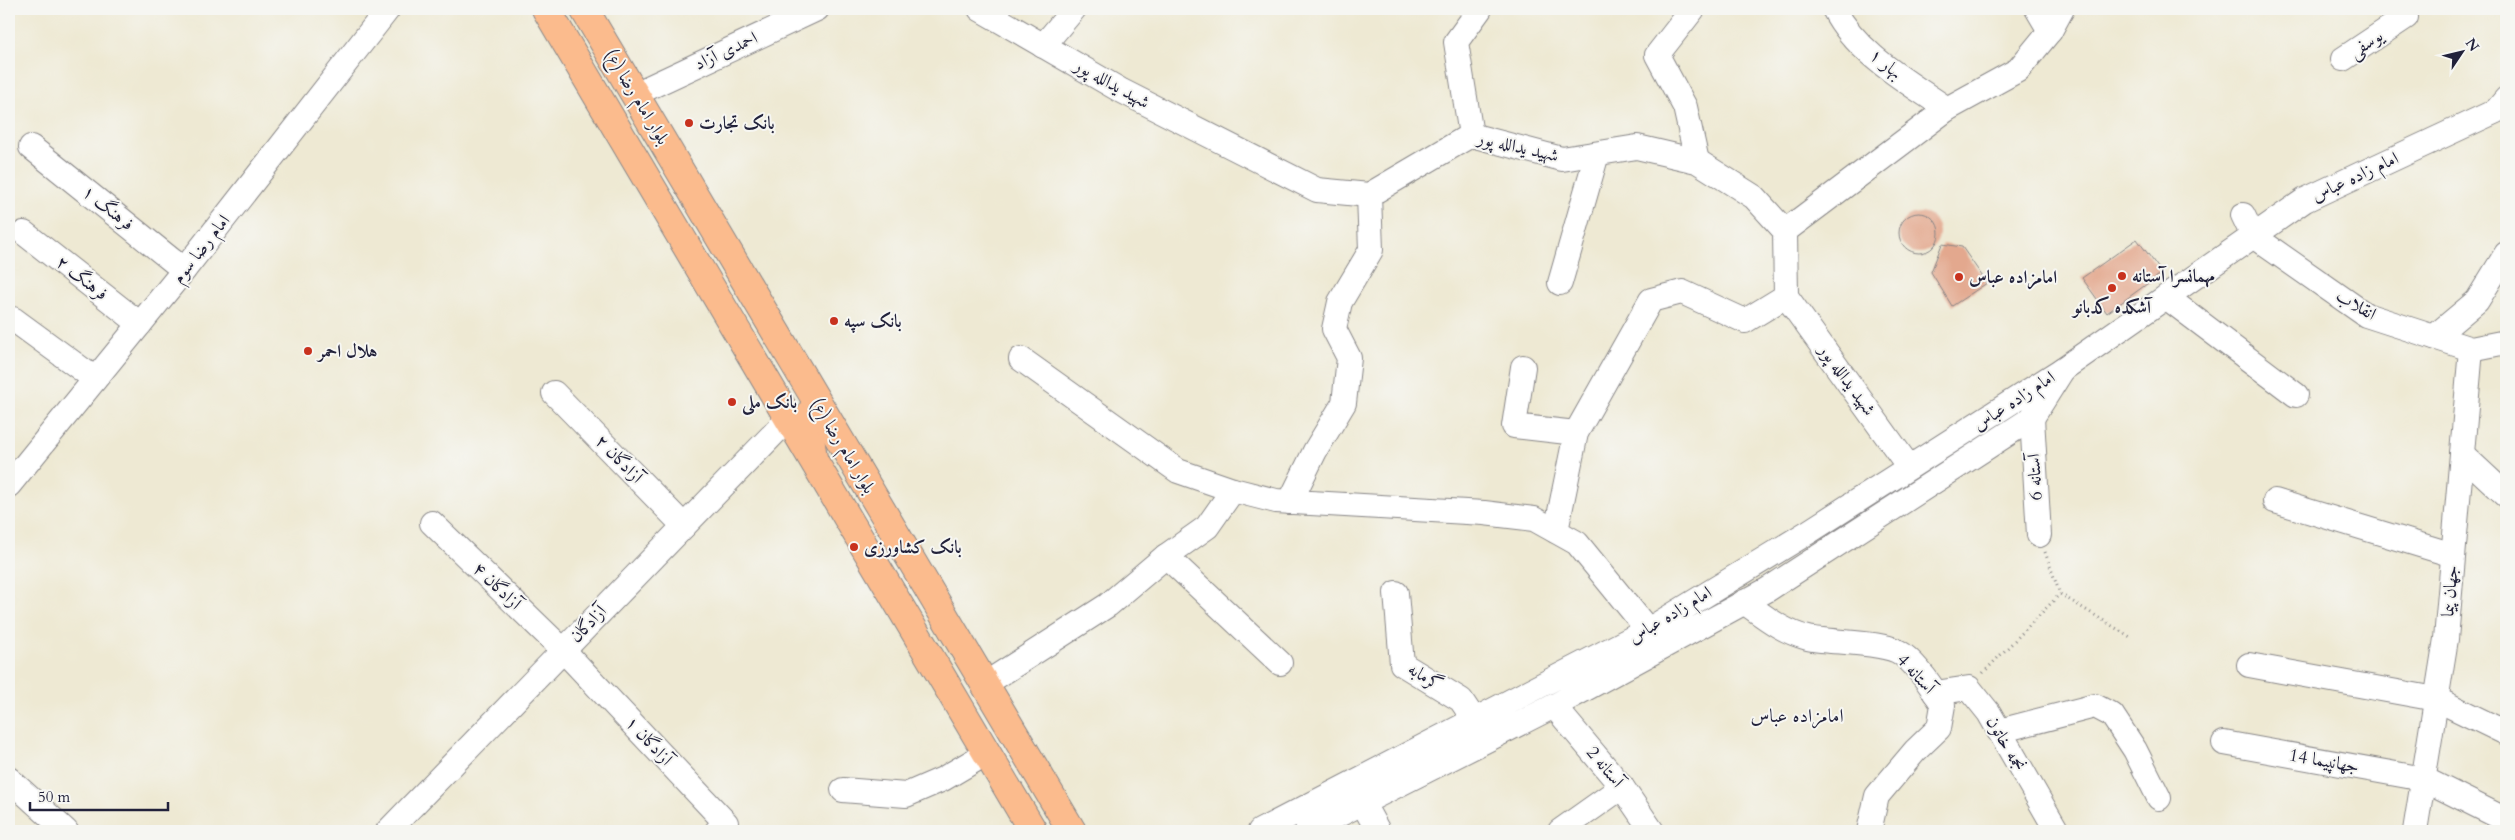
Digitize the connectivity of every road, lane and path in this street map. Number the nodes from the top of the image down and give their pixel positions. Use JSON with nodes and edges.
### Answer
{"nodes":[{"id":1,"x":388,"y":9,"type":"edge"},
{"id":2,"x":546,"y":9,"type":"edge"},
{"id":3,"x":584,"y":9,"type":"edge"},
{"id":4,"x":980,"y":9,"type":"edge"},
{"id":5,"x":1074,"y":9,"type":"edge"},
{"id":6,"x":1480,"y":9,"type":"edge"},
{"id":7,"x":1693,"y":9,"type":"edge"},
{"id":8,"x":1834,"y":9,"type":"edge"},
{"id":9,"x":2037,"y":9,"type":"edge"},
{"id":10,"x":2062,"y":9,"type":"edge"},
{"id":11,"x":2401,"y":9,"type":"edge"},
{"id":12,"x":806,"y":11,"type":"edge"},
{"id":13,"x":2050,"y":31,"type":"junction"},
{"id":14,"x":1043,"y":46,"type":"junction"},
{"id":15,"x":2343,"y":59,"type":"dead end"},
{"id":16,"x":635,"y":94,"type":"junction"},
{"id":17,"x":2506,"y":99,"type":"edge"},
{"id":18,"x":1947,"y":109,"type":"junction"},
{"id":19,"x":1471,"y":135,"type":"junction"},
{"id":20,"x":31,"y":146,"type":"dead end"},
{"id":21,"x":1597,"y":154,"type":"junction"},
{"id":22,"x":1696,"y":160,"type":"junction"},
{"id":23,"x":1369,"y":194,"type":"junction"},
{"id":24,"x":2242,"y":215,"type":"dead end"},
{"id":25,"x":1785,"y":232,"type":"junction"},
{"id":26,"x":24,"y":233,"type":"dead end"},
{"id":27,"x":2253,"y":236,"type":"junction"},
{"id":28,"x":2506,"y":254,"type":"edge"},
{"id":29,"x":184,"y":270,"type":"junction"},
{"id":30,"x":1560,"y":283,"type":"dead end"},
{"id":31,"x":1786,"y":296,"type":"junction"},
{"id":32,"x":2166,"y":297,"type":"junction"},
{"id":33,"x":13,"y":319,"type":"dead end"},
{"id":34,"x":140,"y":324,"type":"junction"},
{"id":35,"x":2434,"y":337,"type":"junction"},
{"id":36,"x":2506,"y":342,"type":"edge"},
{"id":37,"x":2471,"y":349,"type":"junction"},
{"id":38,"x":790,"y":357,"type":"junction"},
{"id":39,"x":1021,"y":359,"type":"dead end"},
{"id":40,"x":1523,"y":367,"type":"dead end"},
{"id":41,"x":2063,"y":369,"type":"junction"},
{"id":42,"x":762,"y":372,"type":"junction"},
{"id":43,"x":95,"y":379,"type":"junction"},
{"id":44,"x":554,"y":393,"type":"dead end"},
{"id":45,"x":2296,"y":395,"type":"dead end"},
{"id":46,"x":816,"y":401,"type":"junction"},
{"id":47,"x":789,"y":418,"type":"junction"},
{"id":48,"x":2032,"y":418,"type":"junction"},
{"id":49,"x":1576,"y":433,"type":"junction"},
{"id":50,"x":2462,"y":454,"type":"junction"},
{"id":51,"x":813,"y":458,"type":"junction"},
{"id":52,"x":1909,"y":467,"type":"junction"},
{"id":53,"x":9,"y":485,"type":"edge"},
{"id":54,"x":1233,"y":490,"type":"junction"},
{"id":55,"x":2506,"y":495,"type":"edge"},
{"id":56,"x":2275,"y":501,"type":"dead end"},
{"id":57,"x":1290,"y":502,"type":"junction"},
{"id":58,"x":432,"y":522,"type":"dead end"},
{"id":59,"x":684,"y":526,"type":"junction"},
{"id":60,"x":1556,"y":531,"type":"junction"},
{"id":61,"x":2039,"y":535,"type":"joint"},
{"id":62,"x":2453,"y":555,"type":"junction"},
{"id":63,"x":1166,"y":556,"type":"junction"},
{"id":64,"x":1396,"y":592,"type":"dead end"},
{"id":65,"x":2060,"y":594,"type":"junction"},
{"id":66,"x":1744,"y":602,"type":"junction"},
{"id":67,"x":1648,"y":630,"type":"junction"},
{"id":68,"x":2132,"y":638,"type":"dead end"},
{"id":69,"x":563,"y":650,"type":"junction"},
{"id":70,"x":1280,"y":664,"type":"dead end"},
{"id":71,"x":2249,"y":665,"type":"dead end"},
{"id":72,"x":985,"y":684,"type":"junction"},
{"id":73,"x":1969,"y":688,"type":"junction"},
{"id":74,"x":1935,"y":693,"type":"junction"},
{"id":75,"x":2436,"y":698,"type":"junction"},
{"id":76,"x":1554,"y":706,"type":"junction"},
{"id":77,"x":1475,"y":721,"type":"junction"},
{"id":78,"x":1999,"y":731,"type":"junction"},
{"id":79,"x":2506,"y":733,"type":"edge"},
{"id":80,"x":2224,"y":743,"type":"dead end"},
{"id":81,"x":987,"y":753,"type":"junction"},
{"id":82,"x":9,"y":779,"type":"edge"},
{"id":83,"x":2424,"y":779,"type":"junction"},
{"id":84,"x":1622,"y":787,"type":"junction"},
{"id":85,"x":843,"y":790,"type":"dead end"},
{"id":86,"x":2159,"y":798,"type":"dead end"},
{"id":87,"x":1362,"y":802,"type":"junction"},
{"id":88,"x":2506,"y":820,"type":"edge"},
{"id":89,"x":66,"y":831,"type":"edge"},
{"id":90,"x":388,"y":831,"type":"edge"},
{"id":91,"x":717,"y":831,"type":"edge"},
{"id":92,"x":1034,"y":831,"type":"edge"},
{"id":93,"x":1072,"y":831,"type":"edge"},
{"id":94,"x":1260,"y":831,"type":"edge"},
{"id":95,"x":1307,"y":831,"type":"edge"},
{"id":96,"x":1378,"y":831,"type":"edge"},
{"id":97,"x":1560,"y":831,"type":"edge"},
{"id":98,"x":1652,"y":831,"type":"edge"},
{"id":99,"x":1869,"y":831,"type":"edge"},
{"id":100,"x":2057,"y":831,"type":"edge"},
{"id":101,"x":2415,"y":831,"type":"edge"}],
"edges":[{"from":1,"to":29,"type":"street","name":"امام رضا سوم"},
{"from":2,"to":42,"type":"main road","name":"بلوار امام رضا (ع)"},
{"from":3,"to":16,"type":"main road","name":"بلوار امام رضا (ع)"},
{"from":4,"to":14,"type":"street","name":"شهید یدالله پور"},
{"from":5,"to":14,"type":"street"},
{"from":6,"to":19,"type":"street"},
{"from":7,"to":22,"type":"street"},
{"from":8,"to":18,"type":"street","name":"بهار ۱"},
{"from":9,"to":13,"type":"street"},
{"from":10,"to":13,"type":"street"},
{"from":11,"to":15,"type":"street","name":"یوسفی"},
{"from":12,"to":16,"type":"street","name":"احمدی آزاد"},
{"from":13,"to":18,"type":"street"},
{"from":14,"to":23,"type":"street","name":"شهید یدالله پور"},
{"from":16,"to":38,"type":"main road","name":"بلوار امام رضا (ع)"},
{"from":17,"to":27,"type":"street","name":"امام زاده عباس"},
{"from":18,"to":25,"type":"street"},
{"from":19,"to":21,"type":"street","name":"شهید یدالله پور"},
{"from":19,"to":23,"type":"street","name":"شهید یدالله پور"},
{"from":20,"to":29,"type":"street","name":"فرهنگ ۱"},
{"from":21,"to":22,"type":"street","name":"شهید یدالله پور"},
{"from":21,"to":30,"type":"street"},
{"from":22,"to":25,"type":"street","name":"شهید یدالله پور"},
{"from":23,"to":57,"type":"street"},
{"from":24,"to":27,"type":"street"},
{"from":25,"to":31,"type":"street"},
{"from":26,"to":34,"type":"street","name":"فرهنگ ۲"},
{"from":27,"to":32,"type":"street","name":"امام زاده عباس"},
{"from":27,"to":35,"type":"street","name":"انقلاب"},
{"from":28,"to":35,"type":"street"},
{"from":29,"to":34,"type":"street","name":"امام رضا سوم"},
{"from":31,"to":49,"type":"street"},
{"from":31,"to":52,"type":"street","name":"شهید یدالله پور"},
{"from":32,"to":41,"type":"street","name":"امام زاده عباس"},
{"from":32,"to":45,"type":"street"},
{"from":33,"to":43,"type":"street"},
{"from":34,"to":43,"type":"street","name":"امام رضا سوم"},
{"from":35,"to":37,"type":"street","name":"انقلاب"},
{"from":36,"to":37,"type":"street"},
{"from":37,"to":50,"type":"street","name":"جهان پیما"},
{"from":38,"to":42,"type":"main road"},
{"from":38,"to":46,"type":"main road","name":"بلوار امام رضا (ع)"},
{"from":39,"to":54,"type":"street"},
{"from":40,"to":49,"type":"street"},
{"from":41,"to":48,"type":"street","name":"امام زاده عباس"},
{"from":41,"to":52,"type":"street","name":"امام زاده عباس"},
{"from":42,"to":47,"type":"main road","name":"بلوار امام رضا (ع)"},
{"from":43,"to":53,"type":"street","name":"امام رضا سوم"},
{"from":44,"to":59,"type":"street","name":"آزادگان ۲"},
{"from":46,"to":51,"type":"main road"},
{"from":46,"to":72,"type":"main road","name":"بلوار امام رضا (ع)"},
{"from":47,"to":51,"type":"main road","name":"بلوار امام رضا (ع)"},
{"from":47,"to":59,"type":"street","name":"آزادگان"},
{"from":48,"to":61,"type":"street","name":"آستانه 6"},
{"from":48,"to":66,"type":"street","name":"امام زاده عباس"},
{"from":49,"to":60,"type":"street"},
{"from":50,"to":55,"type":"street"},
{"from":50,"to":62,"type":"street","name":"جهان پیما"},
{"from":51,"to":81,"type":"main road","name":"بلوار امام رضا (ع)"},
{"from":52,"to":67,"type":"street","name":"امام زاده عباس"},
{"from":54,"to":57,"type":"street"},
{"from":54,"to":63,"type":"street"},
{"from":56,"to":62,"type":"street"},
{"from":57,"to":60,"type":"street"},
{"from":58,"to":69,"type":"street","name":"آزادگان ۴"},
{"from":59,"to":69,"type":"street","name":"آزادگان"},
{"from":60,"to":67,"type":"street"},
{"from":61,"to":65,"type":"path"},
{"from":62,"to":75,"type":"street","name":"جهان پیما"},
{"from":63,"to":70,"type":"street"},
{"from":63,"to":72,"type":"street"},
{"from":64,"to":77,"type":"street","name":"گرمابه"},
{"from":65,"to":68,"type":"path"},
{"from":65,"to":73,"type":"path"},
{"from":66,"to":74,"type":"street","name":"آستانه 4"},
{"from":66,"to":76,"type":"street","name":"امام زاده عباس"},
{"from":67,"to":77,"type":"street","name":"امام زاده عباس"},
{"from":69,"to":90,"type":"street","name":"آزادگان"},
{"from":69,"to":91,"type":"street","name":"آزادگان ۱"},
{"from":71,"to":75,"type":"street"},
{"from":72,"to":93,"type":"main road","name":"بلوار امام رضا (ع)"},
{"from":73,"to":74,"type":"street"},
{"from":73,"to":78,"type":"street","name":"نجمه خاتون"},
{"from":74,"to":99,"type":"street","name":"آستانه 4"},
{"from":75,"to":79,"type":"street"},
{"from":75,"to":83,"type":"street","name":"جهان پیما"},
{"from":76,"to":84,"type":"street","name":"آستانه 2"},
{"from":76,"to":87,"type":"street","name":"امام زاده عباس"},
{"from":77,"to":94,"type":"street","name":"امام زاده عباس"},
{"from":78,"to":86,"type":"street"},
{"from":78,"to":100,"type":"street","name":"نجمه خاتون"},
{"from":80,"to":83,"type":"street","name":"جهانپیما 14"},
{"from":81,"to":85,"type":"street"},
{"from":81,"to":92,"type":"main road","name":"بلوار امام رضا (ع)"},
{"from":82,"to":89,"type":"street"},
{"from":83,"to":88,"type":"street","name":"جهانپیما 14"},
{"from":83,"to":101,"type":"street","name":"جهان پیما"},
{"from":84,"to":97,"type":"street"},
{"from":84,"to":98,"type":"street","name":"آستانه 2"},
{"from":87,"to":95,"type":"street","name":"امام زاده عباس"},
{"from":87,"to":96,"type":"street"}]}
